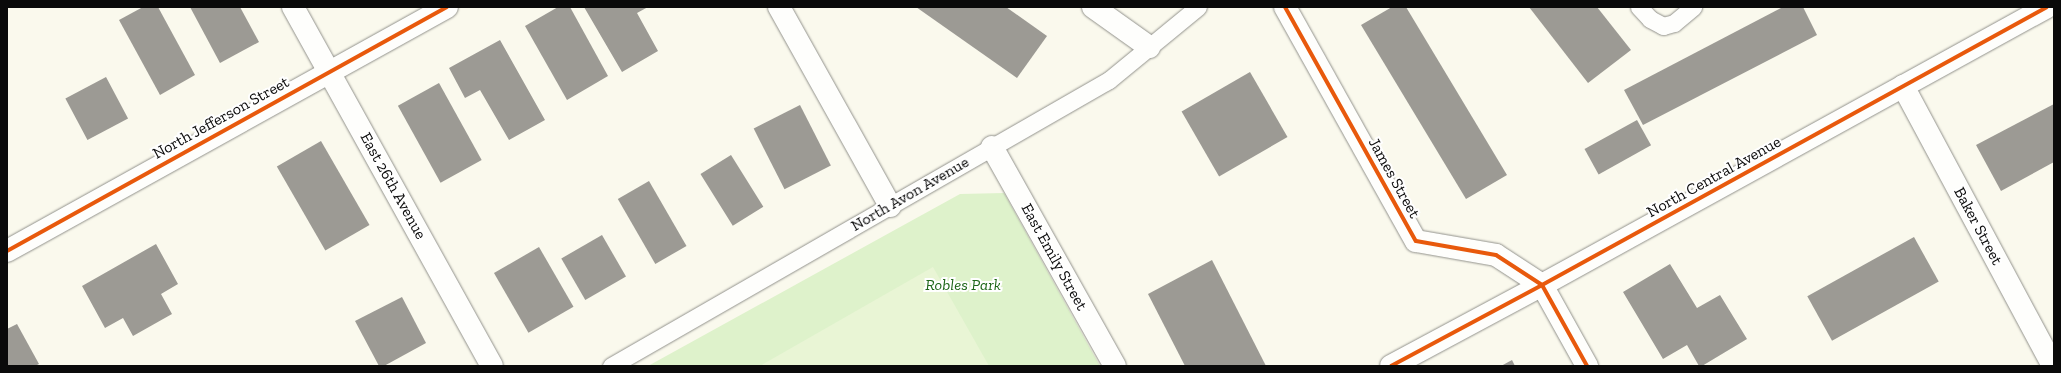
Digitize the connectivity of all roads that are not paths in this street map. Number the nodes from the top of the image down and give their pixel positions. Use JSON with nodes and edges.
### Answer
{"nodes":[{"id":1,"x":293,"y":7,"type":"edge"},
{"id":2,"x":447,"y":7,"type":"edge"},
{"id":3,"x":779,"y":7,"type":"edge"},
{"id":4,"x":1093,"y":7,"type":"edge"},
{"id":5,"x":1198,"y":7,"type":"edge"},
{"id":6,"x":1285,"y":7,"type":"edge"},
{"id":7,"x":1639,"y":7,"type":"edge"},
{"id":8,"x":1693,"y":7,"type":"edge"},
{"id":9,"x":2047,"y":7,"type":"edge"},
{"id":10,"x":1149,"y":47,"type":"junction"},
{"id":11,"x":329,"y":72,"type":"junction"},
{"id":12,"x":1903,"y":86,"type":"junction"},
{"id":13,"x":992,"y":147,"type":"junction"},
{"id":14,"x":890,"y":206,"type":"junction"},
{"id":15,"x":7,"y":251,"type":"edge"},
{"id":16,"x":1542,"y":285,"type":"junction"},
{"id":17,"x":492,"y":366,"type":"edge"},
{"id":18,"x":611,"y":366,"type":"edge"},
{"id":19,"x":1115,"y":366,"type":"edge"},
{"id":20,"x":1391,"y":366,"type":"edge"},
{"id":21,"x":1587,"y":366,"type":"edge"},
{"id":22,"x":2053,"y":366,"type":"edge"}],
"edges":[{"from":1,"to":11,"type":"street","name":"East 26th Avenue"},
{"from":2,"to":11,"type":"street","name":"North Jefferson Street"},
{"from":3,"to":14,"type":"street"},
{"from":4,"to":10,"type":"street"},
{"from":5,"to":10,"type":"lane","name":"North Avon Avenue"},
{"from":6,"to":16,"type":"street","name":"James Street"},
{"from":7,"to":8,"type":"lane"},
{"from":9,"to":12,"type":"street","name":"North Central Avenue"},
{"from":10,"to":13,"type":"lane","name":"North Avon Avenue"},
{"from":11,"to":15,"type":"street","name":"North Jefferson Street"},
{"from":11,"to":17,"type":"street","name":"East 26th Avenue"},
{"from":12,"to":16,"type":"street","name":"North Central Avenue"},
{"from":12,"to":22,"type":"street","name":"Baker Street"},
{"from":13,"to":14,"type":"lane","name":"North Avon Avenue"},
{"from":13,"to":19,"type":"street","name":"East Emily Street"},
{"from":14,"to":18,"type":"lane","name":"North Avon Avenue"},
{"from":16,"to":20,"type":"street","name":"North Central Avenue"},
{"from":16,"to":21,"type":"street"}]}
